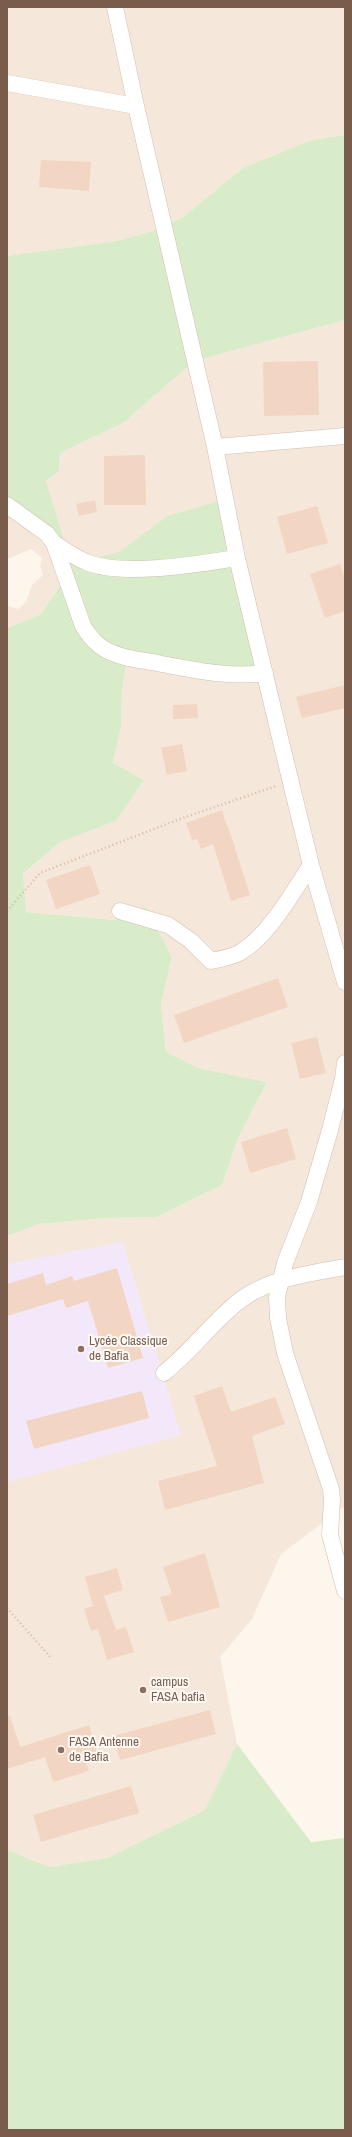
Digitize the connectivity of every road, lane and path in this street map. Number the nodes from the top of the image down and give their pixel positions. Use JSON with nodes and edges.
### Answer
{"nodes":[{"id":1,"x":115,"y":7,"type":"edge"},
{"id":2,"x":7,"y":83,"type":"edge"},
{"id":3,"x":136,"y":106,"type":"junction"},
{"id":4,"x":345,"y":436,"type":"edge"},
{"id":5,"x":215,"y":447,"type":"junction"},
{"id":6,"x":7,"y":505,"type":"edge"},
{"id":7,"x":54,"y":544,"type":"junction"},
{"id":8,"x":238,"y":558,"type":"junction"},
{"id":9,"x":265,"y":673,"type":"junction"},
{"id":10,"x":291,"y":781,"type":"junction"},
{"id":11,"x":311,"y":865,"type":"junction"},
{"id":12,"x":7,"y":911,"type":"edge"},
{"id":13,"x":120,"y":911,"type":"dead end"},
{"id":14,"x":345,"y":982,"type":"edge"},
{"id":15,"x":345,"y":1063,"type":"edge"},
{"id":16,"x":345,"y":1267,"type":"edge"},
{"id":17,"x":281,"y":1280,"type":"junction"},
{"id":18,"x":164,"y":1373,"type":"dead end"},
{"id":19,"x":345,"y":1591,"type":"edge"},
{"id":20,"x":7,"y":1608,"type":"edge"},
{"id":21,"x":52,"y":1659,"type":"dead end"}],
"edges":[{"from":1,"to":3,"type":"street"},
{"from":2,"to":3,"type":"street"},
{"from":3,"to":5,"type":"street"},
{"from":4,"to":5,"type":"street"},
{"from":5,"to":8,"type":"street"},
{"from":6,"to":7,"type":"street"},
{"from":7,"to":8,"type":"street"},
{"from":7,"to":9,"type":"street"},
{"from":8,"to":9,"type":"street"},
{"from":9,"to":10,"type":"street"},
{"from":10,"to":11,"type":"street"},
{"from":10,"to":12,"type":"path"},
{"from":11,"to":13,"type":"street"},
{"from":11,"to":14,"type":"street"},
{"from":15,"to":17,"type":"street"},
{"from":16,"to":17,"type":"street"},
{"from":17,"to":18,"type":"street"},
{"from":17,"to":19,"type":"street"},
{"from":20,"to":21,"type":"path"}]}
